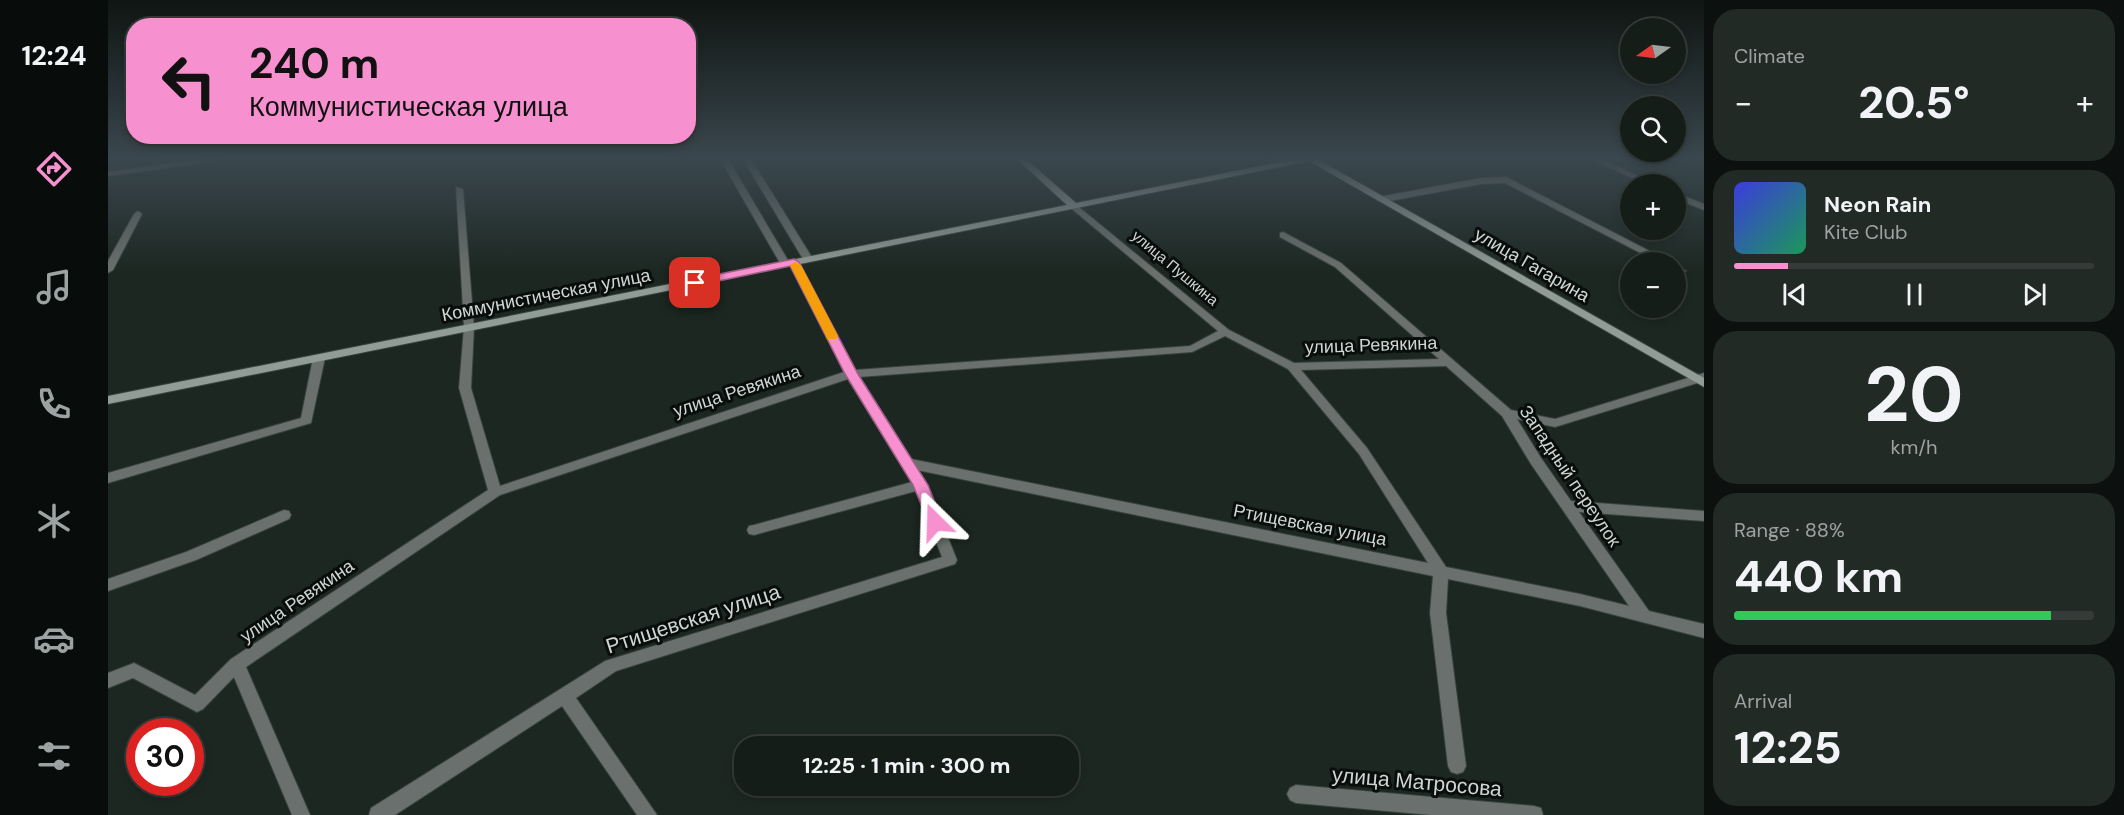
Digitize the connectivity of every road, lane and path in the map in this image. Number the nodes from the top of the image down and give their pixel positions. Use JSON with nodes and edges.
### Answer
{"nodes":[{"id":1,"x":460,"y":197,"type":"edge"},
{"id":2,"x":748,"y":197,"type":"edge"},
{"id":3,"x":770,"y":197,"type":"edge"},
{"id":4,"x":1065,"y":197,"type":"edge"},
{"id":5,"x":1124,"y":197,"type":"edge"},
{"id":6,"x":1380,"y":197,"type":"edge"},
{"id":7,"x":1395,"y":197,"type":"edge"},
{"id":8,"x":1539,"y":197,"type":"edge"},
{"id":9,"x":1384,"y":199,"type":"junction"},
{"id":10,"x":1686,"y":199,"type":"edge"},
{"id":11,"x":1076,"y":207,"type":"junction"},
{"id":12,"x":1704,"y":207,"type":"edge"},
{"id":13,"x":138,"y":214,"type":"dead end"},
{"id":14,"x":1283,"y":235,"type":"dead end"},
{"id":15,"x":1645,"y":252,"type":"edge"},
{"id":16,"x":808,"y":259,"type":"junction"},
{"id":17,"x":789,"y":263,"type":"junction"},
{"id":18,"x":108,"y":270,"type":"edge"},
{"id":19,"x":469,"y":327,"type":"junction"},
{"id":20,"x":1225,"y":332,"type":"junction"},
{"id":21,"x":319,"y":358,"type":"junction"},
{"id":22,"x":1451,"y":362,"type":"junction"},
{"id":23,"x":1292,"y":367,"type":"junction"},
{"id":24,"x":851,"y":374,"type":"junction"},
{"id":25,"x":1702,"y":380,"type":"edge"},
{"id":26,"x":108,"y":400,"type":"edge"},
{"id":27,"x":1507,"y":413,"type":"junction"},
{"id":28,"x":907,"y":463,"type":"junction"},
{"id":29,"x":108,"y":478,"type":"edge"},
{"id":30,"x":920,"y":485,"type":"junction"},
{"id":31,"x":495,"y":492,"type":"junction"},
{"id":32,"x":1567,"y":506,"type":"junction"},
{"id":33,"x":284,"y":515,"type":"dead end"},
{"id":34,"x":1704,"y":516,"type":"edge"},
{"id":35,"x":754,"y":530,"type":"dead end"},
{"id":36,"x":1441,"y":571,"type":"junction"},
{"id":37,"x":108,"y":585,"type":"edge"},
{"id":38,"x":1644,"y":616,"type":"junction"},
{"id":39,"x":1704,"y":631,"type":"edge"},
{"id":40,"x":237,"y":664,"type":"junction"},
{"id":41,"x":108,"y":681,"type":"edge"},
{"id":42,"x":565,"y":696,"type":"junction"},
{"id":43,"x":1457,"y":766,"type":"dead end"},
{"id":44,"x":1296,"y":794,"type":"dead end"},
{"id":45,"x":301,"y":815,"type":"edge"},
{"id":46,"x":378,"y":815,"type":"edge"},
{"id":47,"x":648,"y":815,"type":"edge"},
{"id":48,"x":1534,"y":815,"type":"edge"}],
"edges":[{"from":1,"to":19,"type":"street"},
{"from":2,"to":17,"type":"street","name":"Ртищевская улица"},
{"from":3,"to":16,"type":"street"},
{"from":4,"to":11,"type":"street","name":"улица Пушкина"},
{"from":5,"to":11,"type":"street","name":"Коммунистическая улица"},
{"from":6,"to":9,"type":"street","name":"улица Гагарина"},
{"from":7,"to":9,"type":"street"},
{"from":8,"to":15,"type":"street"},
{"from":9,"to":25,"type":"street","name":"улица Гагарина"},
{"from":10,"to":12,"type":"street"},
{"from":11,"to":16,"type":"street","name":"Коммунистическая улица"},
{"from":11,"to":20,"type":"street","name":"улица Пушкина"},
{"from":13,"to":18,"type":"street"},
{"from":14,"to":22,"type":"street","name":"Западный переулок"},
{"from":16,"to":17,"type":"street","name":"Коммунистическая улица"},
{"from":17,"to":19,"type":"street","name":"Коммунистическая улица"},
{"from":17,"to":24,"type":"street","name":"Ртищевская улица"},
{"from":19,"to":21,"type":"street","name":"Коммунистическая улица"},
{"from":19,"to":31,"type":"street"},
{"from":20,"to":23,"type":"street","name":"улица Ревякина"},
{"from":20,"to":24,"type":"street","name":"улица Ревякина"},
{"from":21,"to":26,"type":"street","name":"Коммунистическая улица"},
{"from":21,"to":29,"type":"street"},
{"from":22,"to":23,"type":"street","name":"улица Ревякина"},
{"from":22,"to":27,"type":"street","name":"Западный переулок"},
{"from":23,"to":36,"type":"street"},
{"from":24,"to":28,"type":"street","name":"Ртищевская улица"},
{"from":24,"to":31,"type":"street","name":"улица Ревякина"},
{"from":25,"to":27,"type":"street"},
{"from":27,"to":32,"type":"street","name":"Западный переулок"},
{"from":28,"to":30,"type":"street","name":"Ртищевская улица"},
{"from":28,"to":36,"type":"street","name":"Ртищевская улица"},
{"from":30,"to":35,"type":"street"},
{"from":30,"to":42,"type":"street","name":"Ртищевская улица"},
{"from":31,"to":40,"type":"street","name":"улица Ревякина"},
{"from":32,"to":34,"type":"street"},
{"from":32,"to":38,"type":"street","name":"Западный переулок"},
{"from":33,"to":37,"type":"street"},
{"from":36,"to":38,"type":"street","name":"Ртищевская улица"},
{"from":36,"to":43,"type":"street"},
{"from":38,"to":39,"type":"street","name":"Ртищевская улица"},
{"from":40,"to":41,"type":"street","name":"улица Ревякина"},
{"from":40,"to":45,"type":"street"},
{"from":42,"to":46,"type":"street","name":"Ртищевская улица"},
{"from":42,"to":47,"type":"street"},
{"from":44,"to":48,"type":"street","name":"улица Матросова"}]}
